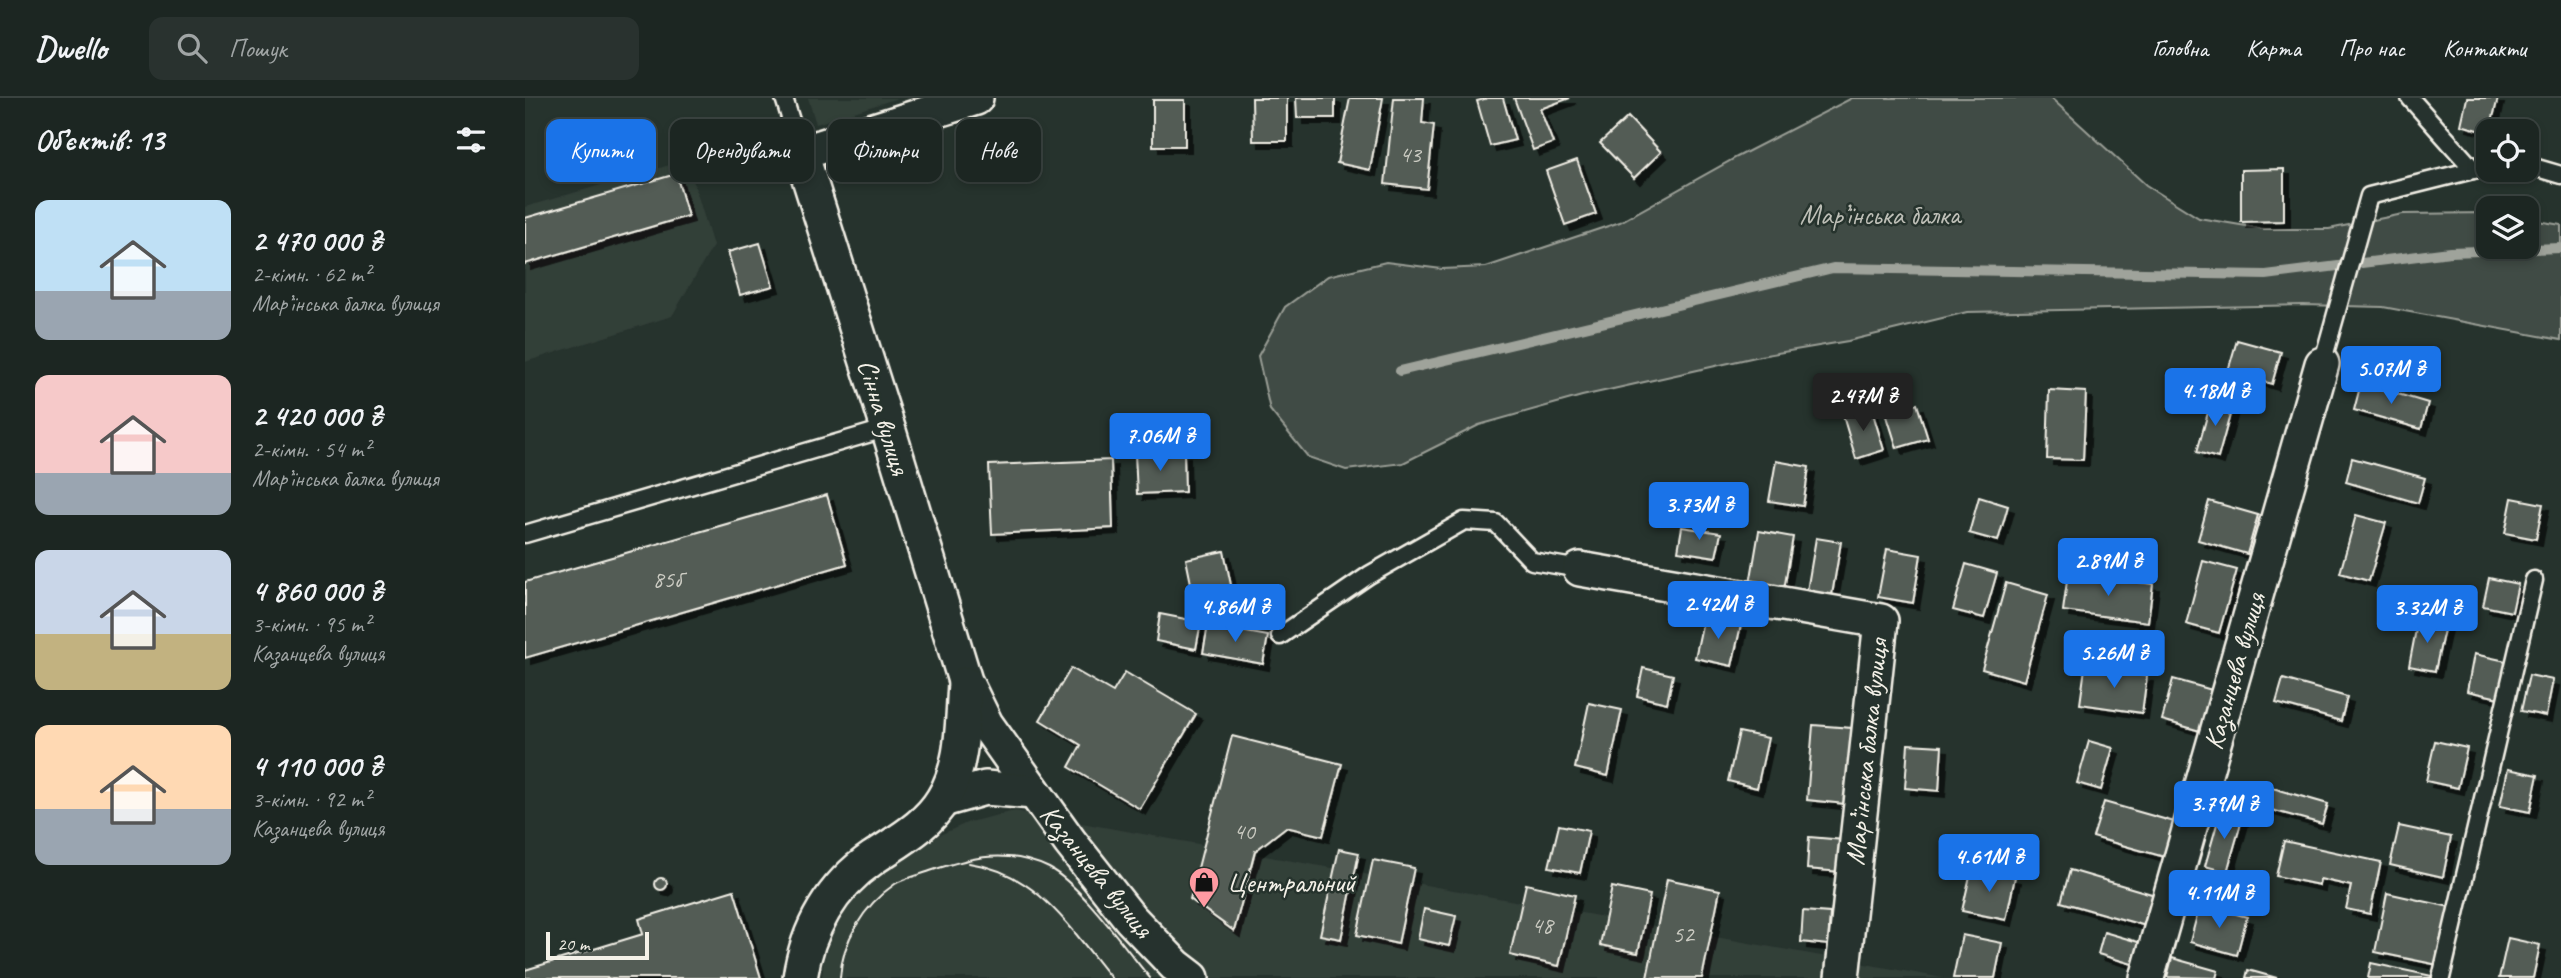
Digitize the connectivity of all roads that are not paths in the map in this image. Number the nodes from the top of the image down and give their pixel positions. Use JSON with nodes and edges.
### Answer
{"nodes":[{"id":1,"x":783,"y":98,"type":"edge"},
{"id":2,"x":976,"y":98,"type":"edge"},
{"id":3,"x":2410,"y":98,"type":"edge"},
{"id":4,"x":790,"y":119,"type":"edge"},
{"id":5,"x":814,"y":149,"type":"edge"},
{"id":6,"x":2476,"y":163,"type":"edge"},
{"id":7,"x":2476,"y":169,"type":"edge"},
{"id":8,"x":2539,"y":169,"type":"edge"},
{"id":9,"x":2561,"y":175,"type":"edge"},
{"id":10,"x":810,"y":182,"type":"edge"},
{"id":11,"x":2322,"y":363,"type":"joint"},
{"id":12,"x":888,"y":428,"type":"junction"},
{"id":13,"x":525,"y":534,"type":"edge"},
{"id":14,"x":1580,"y":569,"type":"joint"},
{"id":15,"x":2535,"y":580,"type":"dead end"},
{"id":16,"x":1280,"y":636,"type":"dead end"},
{"id":17,"x":965,"y":681,"type":"junction"},
{"id":18,"x":1034,"y":792,"type":"junction"},
{"id":19,"x":943,"y":800,"type":"junction"},
{"id":20,"x":800,"y":978,"type":"edge"},
{"id":21,"x":1192,"y":978,"type":"edge"},
{"id":22,"x":1842,"y":978,"type":"edge"},
{"id":23,"x":2147,"y":978,"type":"edge"},
{"id":24,"x":2441,"y":978,"type":"edge"}],
"edges":[{"from":1,"to":4,"type":"lane"},
{"from":2,"to":5,"type":"street"},
{"from":3,"to":6,"type":"lane"},
{"from":7,"to":11,"type":"lane"},
{"from":8,"to":9,"type":"lane"},
{"from":10,"to":12,"type":"street","name":"Сінна вулиця"},
{"from":11,"to":23,"type":"street","name":"Казанцева вулиця"},
{"from":12,"to":13,"type":"lane"},
{"from":12,"to":17,"type":"street","name":"Сінна вулиця"},
{"from":14,"to":16,"type":"lane"},
{"from":14,"to":22,"type":"street","name":"Мар’їнська балка вулиця"},
{"from":15,"to":24,"type":"lane"},
{"from":17,"to":18,"type":"street","name":"Казанцева вулиця"},
{"from":17,"to":19,"type":"street"},
{"from":18,"to":19,"type":"street","name":"Казанцева вулиця"},
{"from":18,"to":21,"type":"street","name":"Казанцева вулиця"},
{"from":19,"to":20,"type":"street"}]}
